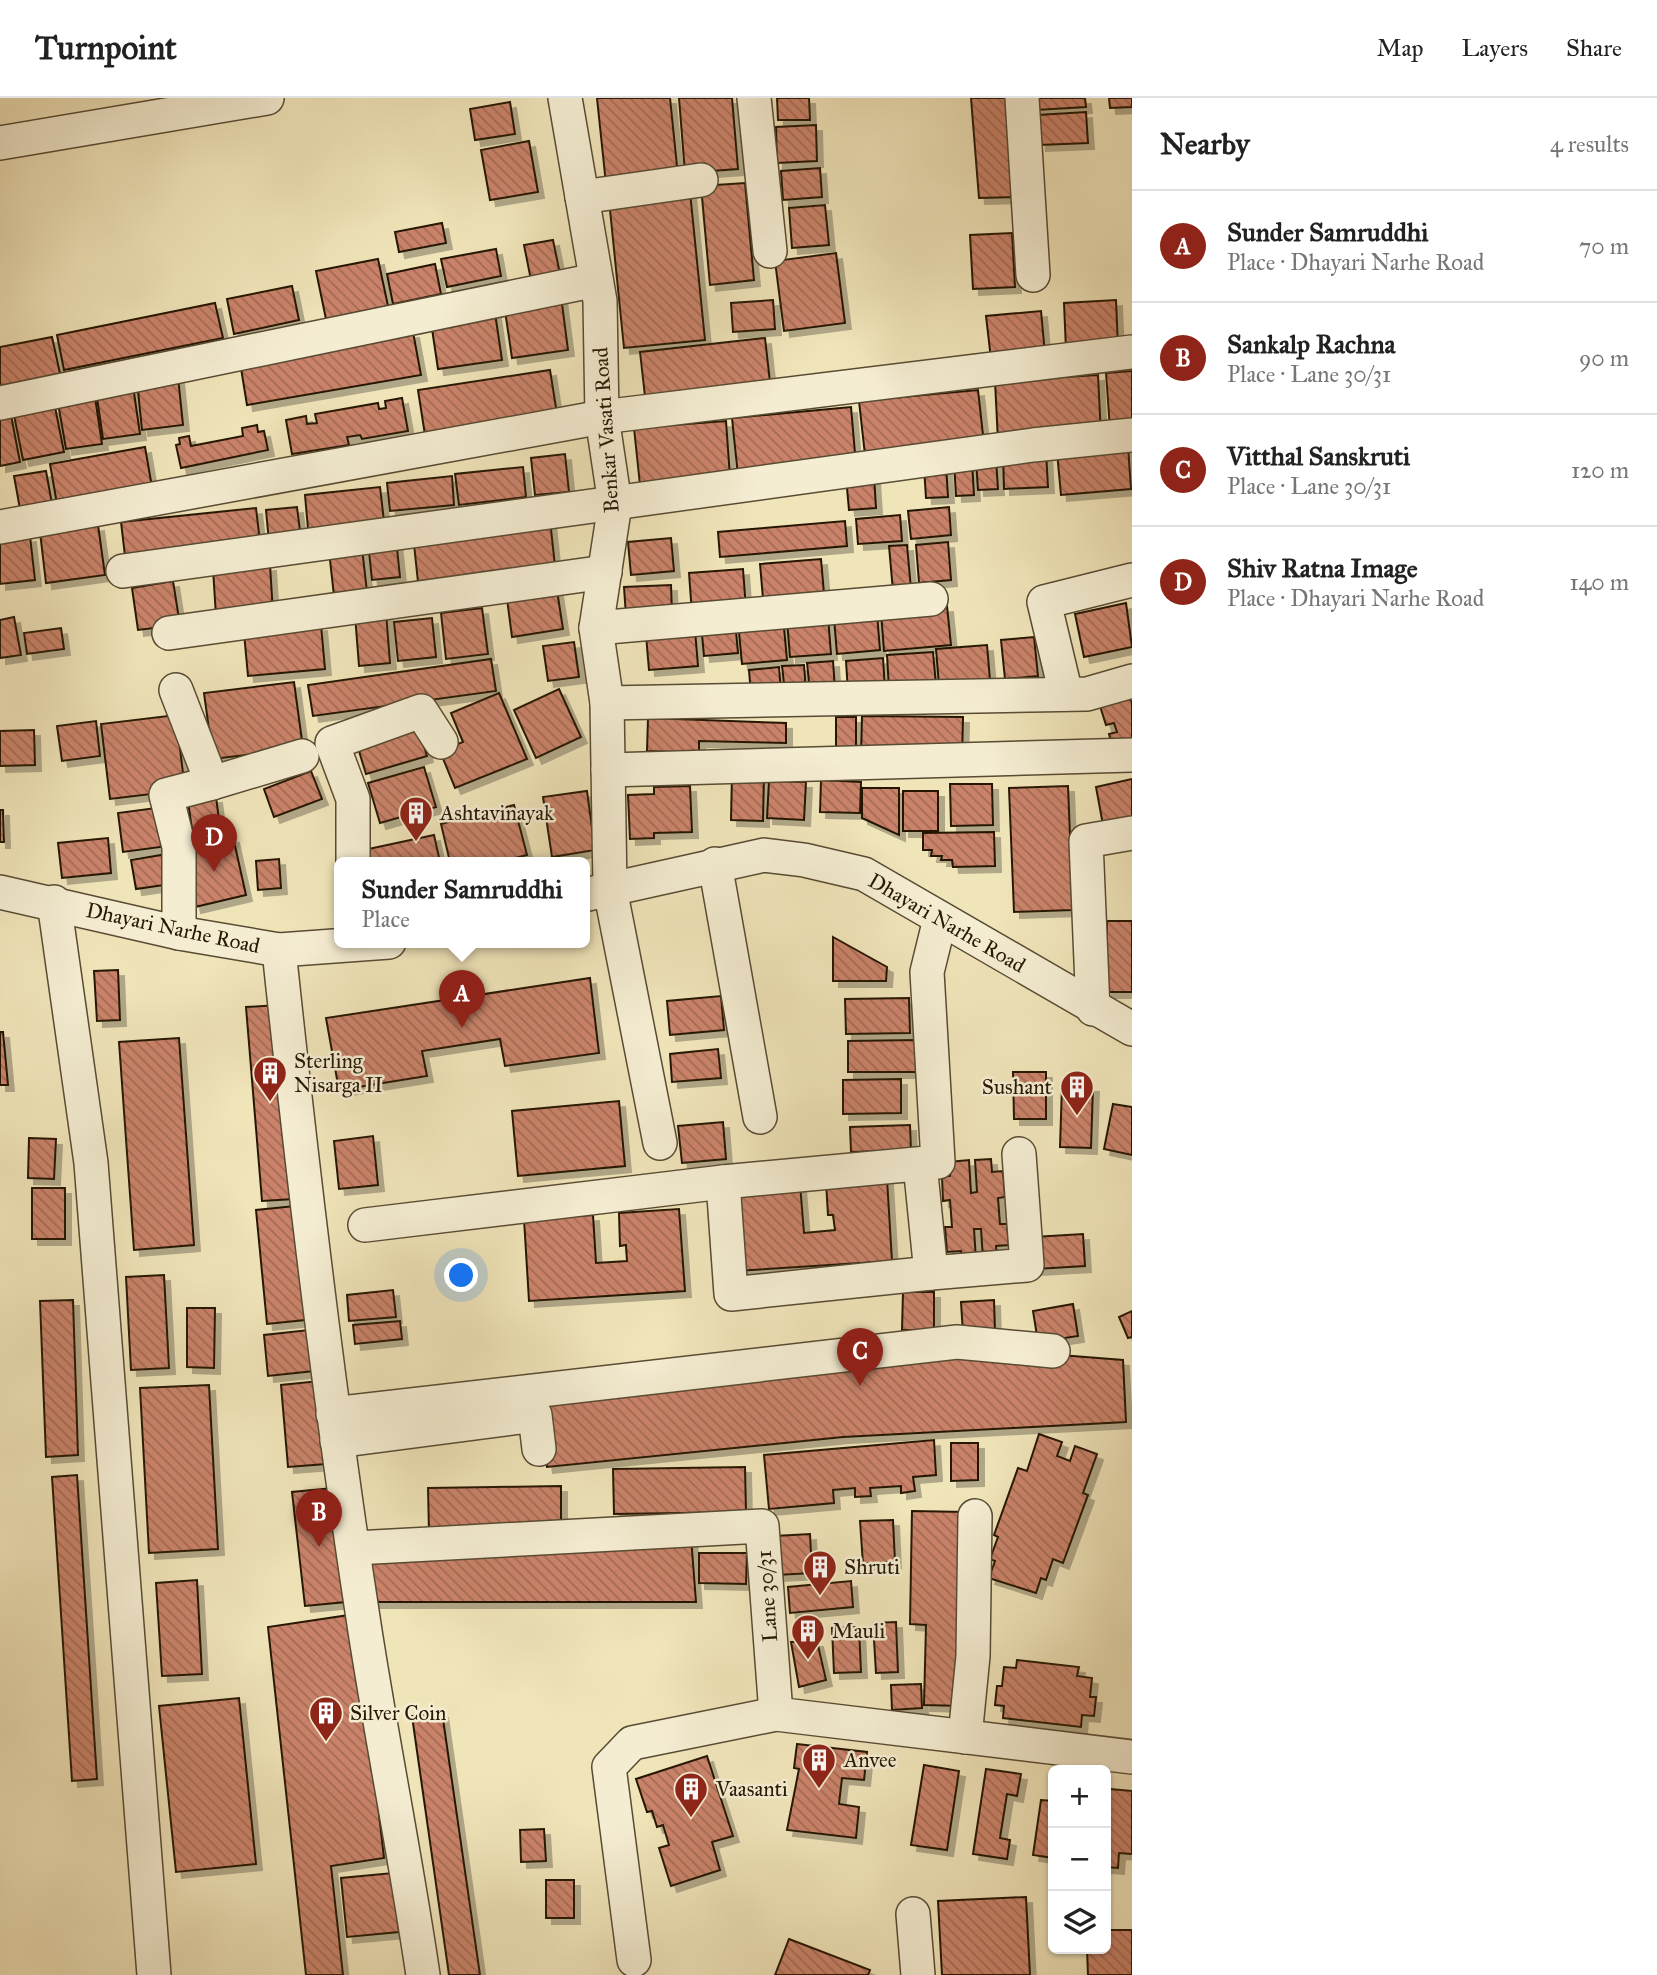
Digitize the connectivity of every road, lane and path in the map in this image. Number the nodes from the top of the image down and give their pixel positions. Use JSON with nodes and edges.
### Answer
{"nodes":[{"id":1,"x":267,"y":98,"type":"edge"},
{"id":2,"x":565,"y":98,"type":"edge"},
{"id":3,"x":754,"y":98,"type":"edge"},
{"id":4,"x":1022,"y":98,"type":"edge"},
{"id":5,"x":0,"y":144,"type":"edge"},
{"id":6,"x":701,"y":180,"type":"dead end"},
{"id":7,"x":582,"y":197,"type":"junction"},
{"id":8,"x":770,"y":251,"type":"dead end"},
{"id":9,"x":1033,"y":275,"type":"dead end"},
{"id":10,"x":596,"y":280,"type":"junction"},
{"id":11,"x":1132,"y":352,"type":"edge"},
{"id":12,"x":0,"y":403,"type":"edge"},
{"id":13,"x":602,"y":416,"type":"junction"},
{"id":14,"x":1132,"y":435,"type":"edge"},
{"id":15,"x":615,"y":504,"type":"junction"},
{"id":16,"x":0,"y":527,"type":"edge"},
{"id":17,"x":123,"y":571,"type":"dead end"},
{"id":18,"x":604,"y":572,"type":"junction"},
{"id":19,"x":1132,"y":580,"type":"edge"},
{"id":20,"x":930,"y":599,"type":"dead end"},
{"id":21,"x":596,"y":628,"type":"junction"},
{"id":22,"x":169,"y":633,"type":"dead end"},
{"id":23,"x":1132,"y":681,"type":"edge"},
{"id":24,"x":176,"y":690,"type":"dead end"},
{"id":25,"x":1066,"y":694,"type":"junction"},
{"id":26,"x":607,"y":703,"type":"junction"},
{"id":27,"x":441,"y":742,"type":"dead end"},
{"id":28,"x":1132,"y":755,"type":"edge"},
{"id":29,"x":302,"y":757,"type":"dead end"},
{"id":30,"x":608,"y":771,"type":"junction"},
{"id":31,"x":212,"y":783,"type":"junction"},
{"id":32,"x":1132,"y":833,"type":"edge"},
{"id":33,"x":354,"y":857,"type":"edge"},
{"id":34,"x":715,"y":864,"type":"junction"},
{"id":35,"x":0,"y":892,"type":"edge"},
{"id":36,"x":597,"y":892,"type":"edge"},
{"id":37,"x":54,"y":902,"type":"junction"},
{"id":38,"x":940,"y":919,"type":"junction"},
{"id":39,"x":179,"y":933,"type":"junction"},
{"id":40,"x":334,"y":946,"type":"edge"},
{"id":41,"x":279,"y":950,"type":"junction"},
{"id":42,"x":1093,"y":1009,"type":"junction"},
{"id":43,"x":1132,"y":1029,"type":"edge"},
{"id":44,"x":760,"y":1117,"type":"dead end"},
{"id":45,"x":660,"y":1143,"type":"dead end"},
{"id":46,"x":1019,"y":1154,"type":"dead end"},
{"id":47,"x":929,"y":1156,"type":"junction"},
{"id":48,"x":723,"y":1182,"type":"junction"},
{"id":49,"x":365,"y":1224,"type":"dead end"},
{"id":50,"x":931,"y":1273,"type":"junction"},
{"id":51,"x":1053,"y":1351,"type":"dead end"},
{"id":52,"x":335,"y":1427,"type":"junction"},
{"id":53,"x":539,"y":1449,"type":"dead end"},
{"id":54,"x":975,"y":1516,"type":"dead end"},
{"id":55,"x":355,"y":1548,"type":"junction"},
{"id":56,"x":776,"y":1714,"type":"junction"},
{"id":57,"x":965,"y":1737,"type":"junction"},
{"id":58,"x":1132,"y":1757,"type":"edge"},
{"id":59,"x":913,"y":1914,"type":"dead end"},
{"id":60,"x":634,"y":1960,"type":"dead end"},
{"id":61,"x":154,"y":1975,"type":"edge"},
{"id":62,"x":423,"y":1975,"type":"edge"},
{"id":63,"x":918,"y":1975,"type":"edge"}],
"edges":[{"from":1,"to":5,"type":"street"},
{"from":2,"to":7,"type":"street","name":"Benkar Vasati Road"},
{"from":3,"to":8,"type":"street"},
{"from":4,"to":9,"type":"street"},
{"from":6,"to":7,"type":"street"},
{"from":7,"to":10,"type":"street","name":"Benkar Vasati Road"},
{"from":10,"to":12,"type":"street"},
{"from":10,"to":13,"type":"street","name":"Benkar Vasati Road"},
{"from":11,"to":13,"type":"street"},
{"from":13,"to":15,"type":"street","name":"Benkar Vasati Road"},
{"from":13,"to":16,"type":"street"},
{"from":14,"to":15,"type":"street"},
{"from":15,"to":17,"type":"street"},
{"from":15,"to":18,"type":"street","name":"Benkar Vasati Road"},
{"from":18,"to":21,"type":"street","name":"Benkar Vasati Road"},
{"from":18,"to":22,"type":"street"},
{"from":19,"to":25,"type":"street"},
{"from":20,"to":21,"type":"street"},
{"from":21,"to":26,"type":"street","name":"Benkar Vasati Road"},
{"from":23,"to":25,"type":"street"},
{"from":24,"to":31,"type":"street"},
{"from":25,"to":26,"type":"street"},
{"from":26,"to":30,"type":"street","name":"Benkar Vasati Road"},
{"from":27,"to":33,"type":"street"},
{"from":28,"to":30,"type":"street"},
{"from":29,"to":31,"type":"street"},
{"from":30,"to":36,"type":"street","name":"Benkar Vasati Road"},
{"from":31,"to":39,"type":"street"},
{"from":32,"to":42,"type":"street"},
{"from":34,"to":36,"type":"street","name":"Dhayari Narhe Road"},
{"from":34,"to":38,"type":"street","name":"Dhayari Narhe Road"},
{"from":34,"to":44,"type":"street"},
{"from":35,"to":37,"type":"street","name":"Dhayari Narhe Road"},
{"from":36,"to":45,"type":"street","name":"Benkar Vasati Road"},
{"from":37,"to":39,"type":"street","name":"Dhayari Narhe Road"},
{"from":37,"to":61,"type":"street"},
{"from":38,"to":42,"type":"street","name":"Dhayari Narhe Road"},
{"from":38,"to":47,"type":"street"},
{"from":39,"to":41,"type":"street","name":"Dhayari Narhe Road"},
{"from":40,"to":41,"type":"street","name":"Dhayari Narhe Road"},
{"from":41,"to":52,"type":"street"},
{"from":42,"to":43,"type":"street","name":"Dhayari Narhe Road"},
{"from":46,"to":50,"type":"street"},
{"from":47,"to":48,"type":"street"},
{"from":47,"to":50,"type":"street"},
{"from":48,"to":49,"type":"street"},
{"from":48,"to":50,"type":"street"},
{"from":51,"to":52,"type":"street"},
{"from":52,"to":53,"type":"street"},
{"from":52,"to":55,"type":"street"},
{"from":54,"to":57,"type":"street"},
{"from":55,"to":56,"type":"street","name":"Lane 30/31"},
{"from":55,"to":62,"type":"street"},
{"from":56,"to":57,"type":"street"},
{"from":56,"to":60,"type":"street"},
{"from":57,"to":58,"type":"street"},
{"from":59,"to":63,"type":"street"}]}
